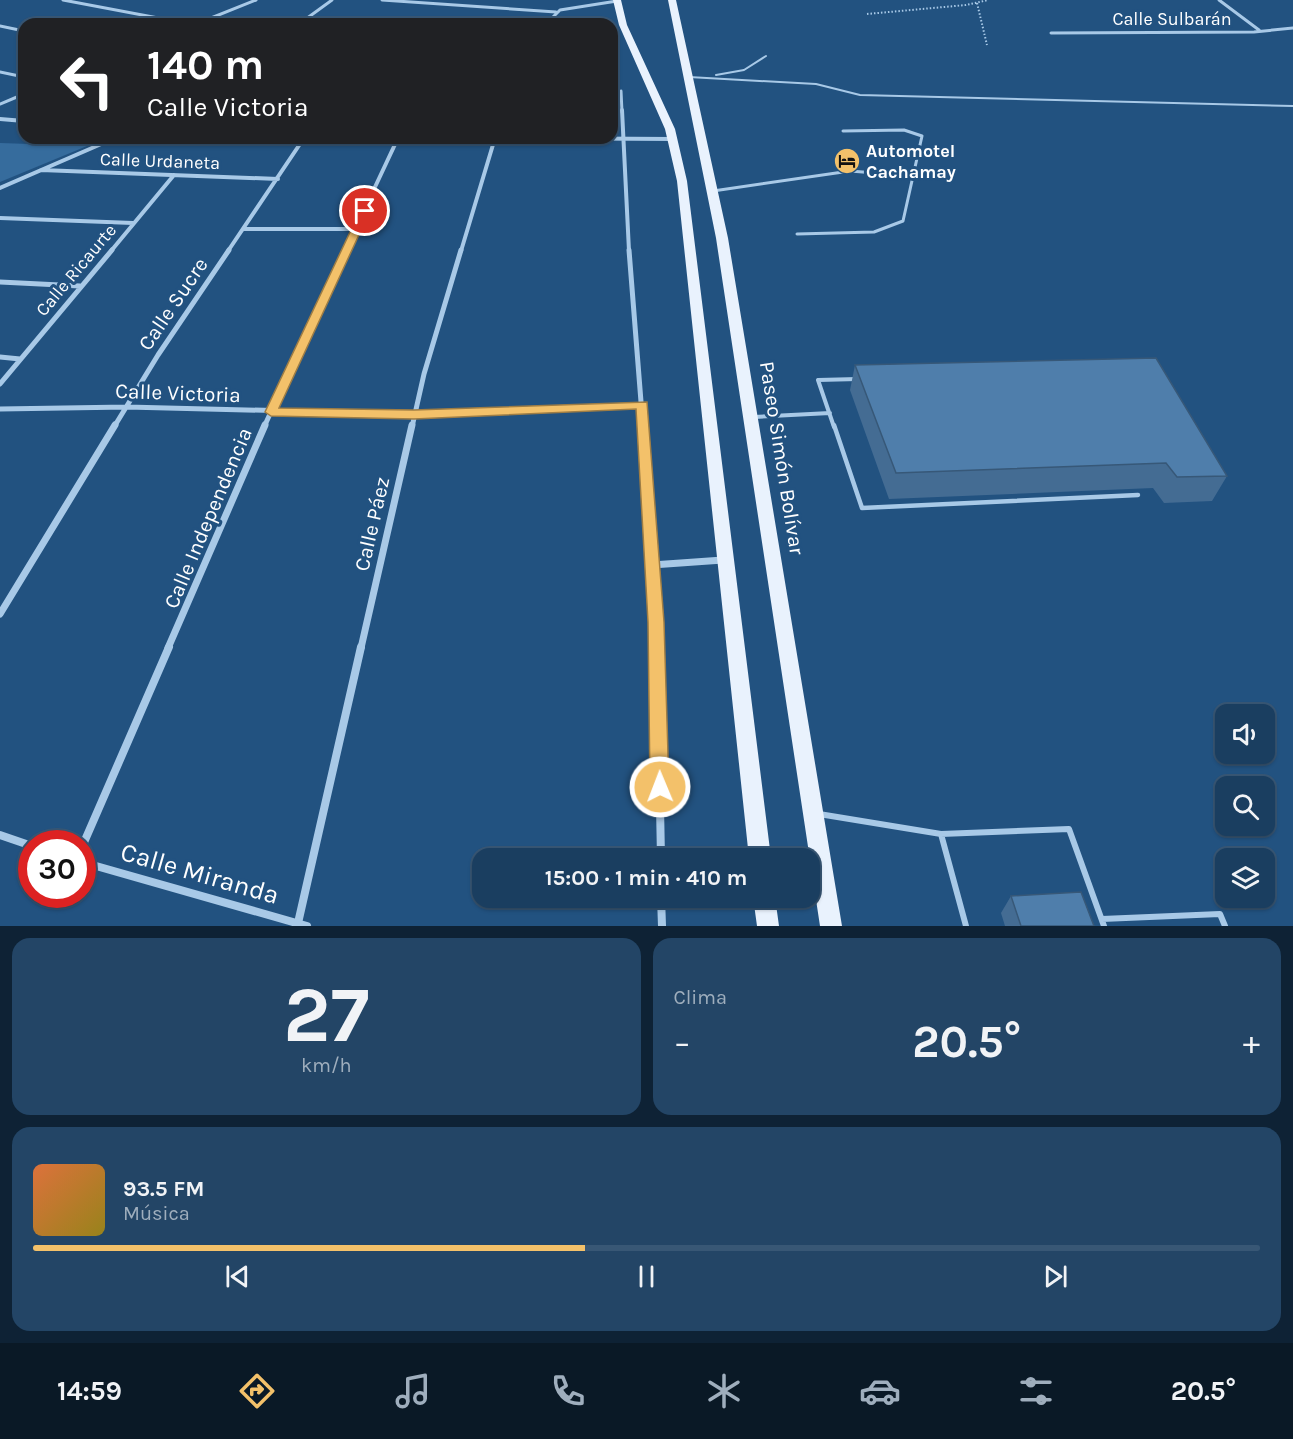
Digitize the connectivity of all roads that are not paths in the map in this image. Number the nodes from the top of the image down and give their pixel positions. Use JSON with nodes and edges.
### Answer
{"nodes":[{"id":1,"x":63,"y":0,"type":"edge"},
{"id":2,"x":256,"y":0,"type":"edge"},
{"id":3,"x":332,"y":0,"type":"edge"},
{"id":4,"x":382,"y":0,"type":"edge"},
{"id":5,"x":672,"y":0,"type":"edge"},
{"id":6,"x":1218,"y":0,"type":"edge"},
{"id":7,"x":617,"y":1,"type":"edge"},
{"id":8,"x":556,"y":12,"type":"junction"},
{"id":9,"x":158,"y":18,"type":"edge"},
{"id":10,"x":211,"y":18,"type":"edge"},
{"id":11,"x":307,"y":18,"type":"edge"},
{"id":12,"x":551,"y":18,"type":"edge"},
{"id":13,"x":0,"y":26,"type":"edge"},
{"id":14,"x":1293,"y":28,"type":"edge"},
{"id":15,"x":18,"y":30,"type":"edge"},
{"id":16,"x":1259,"y":30,"type":"junction"},
{"id":17,"x":1051,"y":33,"type":"dead end"},
{"id":18,"x":766,"y":56,"type":"dead end"},
{"id":19,"x":0,"y":72,"type":"edge"},
{"id":20,"x":18,"y":76,"type":"edge"},
{"id":21,"x":710,"y":76,"type":"junction"},
{"id":22,"x":688,"y":77,"type":"junction"},
{"id":23,"x":621,"y":91,"type":"dead end"},
{"id":24,"x":18,"y":96,"type":"edge"},
{"id":25,"x":0,"y":104,"type":"edge"},
{"id":26,"x":1293,"y":106,"type":"edge"},
{"id":27,"x":0,"y":120,"type":"edge"},
{"id":28,"x":18,"y":121,"type":"edge"},
{"id":29,"x":843,"y":131,"type":"dead end"},
{"id":30,"x":618,"y":139,"type":"edge"},
{"id":31,"x":622,"y":139,"type":"junction"},
{"id":32,"x":673,"y":139,"type":"junction"},
{"id":33,"x":101,"y":144,"type":"edge"},
{"id":34,"x":300,"y":144,"type":"edge"},
{"id":35,"x":395,"y":144,"type":"edge"},
{"id":36,"x":493,"y":144,"type":"edge"},
{"id":37,"x":41,"y":170,"type":"junction"},
{"id":38,"x":174,"y":175,"type":"junction"},
{"id":39,"x":913,"y":176,"type":"junction"},
{"id":40,"x":278,"y":179,"type":"junction"},
{"id":41,"x":0,"y":188,"type":"edge"},
{"id":42,"x":712,"y":191,"type":"junction"},
{"id":43,"x":0,"y":218,"type":"edge"},
{"id":44,"x":133,"y":223,"type":"junction"},
{"id":45,"x":244,"y":229,"type":"junction"},
{"id":46,"x":357,"y":229,"type":"junction"},
{"id":47,"x":797,"y":234,"type":"dead end"},
{"id":48,"x":0,"y":282,"type":"edge"},
{"id":49,"x":80,"y":286,"type":"junction"},
{"id":50,"x":0,"y":357,"type":"edge"},
{"id":51,"x":20,"y":359,"type":"junction"},
{"id":52,"x":865,"y":379,"type":"edge"},
{"id":53,"x":0,"y":384,"type":"edge"},
{"id":54,"x":642,"y":405,"type":"junction"},
{"id":55,"x":127,"y":407,"type":"junction"},
{"id":56,"x":0,"y":409,"type":"edge"},
{"id":57,"x":271,"y":412,"type":"junction"},
{"id":58,"x":830,"y":413,"type":"junction"},
{"id":59,"x":414,"y":414,"type":"junction"},
{"id":60,"x":750,"y":418,"type":"junction"},
{"id":61,"x":1138,"y":495,"type":"dead end"},
{"id":62,"x":727,"y":560,"type":"junction"},
{"id":63,"x":652,"y":565,"type":"junction"},
{"id":64,"x":0,"y":614,"type":"edge"},
{"id":65,"x":813,"y":813,"type":"junction"},
{"id":66,"x":89,"y":830,"type":"edge"},
{"id":67,"x":941,"y":834,"type":"junction"},
{"id":68,"x":0,"y":835,"type":"edge"},
{"id":69,"x":18,"y":841,"type":"edge"},
{"id":70,"x":661,"y":848,"type":"edge"},
{"id":71,"x":759,"y":848,"type":"edge"},
{"id":72,"x":96,"y":866,"type":"edge"},
{"id":73,"x":662,"y":908,"type":"edge"},
{"id":74,"x":766,"y":908,"type":"edge"},
{"id":75,"x":1103,"y":922,"type":"edge"},
{"id":76,"x":302,"y":924,"type":"edge"},
{"id":77,"x":662,"y":926,"type":"edge"},
{"id":78,"x":768,"y":926,"type":"edge"},
{"id":79,"x":831,"y":926,"type":"edge"},
{"id":80,"x":966,"y":926,"type":"edge"},
{"id":81,"x":1225,"y":926,"type":"edge"}],
"edges":[{"from":1,"to":9,"type":"street"},
{"from":2,"to":10,"type":"street"},
{"from":3,"to":11,"type":"street"},
{"from":4,"to":8,"type":"street"},
{"from":5,"to":22,"type":"main road","name":"Paseo Simón Bolívar"},
{"from":6,"to":16,"type":"street"},
{"from":7,"to":8,"type":"street"},
{"from":7,"to":32,"type":"main road"},
{"from":8,"to":12,"type":"street"},
{"from":13,"to":15,"type":"street"},
{"from":14,"to":16,"type":"street","name":"Calle Sulbarán"},
{"from":16,"to":17,"type":"street","name":"Calle Sulbarán"},
{"from":18,"to":21,"type":"lane"},
{"from":19,"to":20,"type":"street"},
{"from":21,"to":22,"type":"lane"},
{"from":21,"to":26,"type":"lane"},
{"from":22,"to":42,"type":"main road","name":"Paseo Simón Bolívar"},
{"from":23,"to":31,"type":"street"},
{"from":24,"to":25,"type":"street"},
{"from":27,"to":28,"type":"street"},
{"from":29,"to":39,"type":"lane"},
{"from":30,"to":31,"type":"street"},
{"from":31,"to":32,"type":"street"},
{"from":31,"to":54,"type":"street"},
{"from":32,"to":62,"type":"main road"},
{"from":33,"to":37,"type":"street"},
{"from":34,"to":40,"type":"street","name":"Calle Sucre"},
{"from":35,"to":46,"type":"street","name":"Calle Independencia"},
{"from":36,"to":59,"type":"street","name":"Calle Páez"},
{"from":37,"to":38,"type":"street","name":"Calle Urdaneta"},
{"from":37,"to":41,"type":"street"},
{"from":38,"to":40,"type":"street","name":"Calle Urdaneta"},
{"from":38,"to":44,"type":"street","name":"Calle Ricaurte"},
{"from":39,"to":42,"type":"lane"},
{"from":39,"to":47,"type":"lane"},
{"from":40,"to":45,"type":"street","name":"Calle Sucre"},
{"from":42,"to":60,"type":"main road","name":"Paseo Simón Bolívar"},
{"from":43,"to":44,"type":"street"},
{"from":44,"to":49,"type":"street","name":"Calle Ricaurte"},
{"from":45,"to":46,"type":"street"},
{"from":45,"to":55,"type":"street","name":"Calle Sucre"},
{"from":46,"to":57,"type":"street","name":"Calle Independencia"},
{"from":48,"to":49,"type":"street"},
{"from":49,"to":51,"type":"street","name":"Calle Ricaurte"},
{"from":50,"to":51,"type":"street"},
{"from":51,"to":53,"type":"street","name":"Calle Ricaurte"},
{"from":52,"to":58,"type":"lane"},
{"from":54,"to":59,"type":"street","name":"Calle Victoria"},
{"from":54,"to":63,"type":"street"},
{"from":55,"to":56,"type":"street","name":"Calle Victoria"},
{"from":55,"to":57,"type":"street","name":"Calle Victoria"},
{"from":55,"to":64,"type":"street","name":"Calle Sucre"},
{"from":57,"to":59,"type":"street","name":"Calle Victoria"},
{"from":57,"to":66,"type":"street","name":"Calle Independencia"},
{"from":58,"to":60,"type":"lane"},
{"from":58,"to":61,"type":"lane"},
{"from":59,"to":76,"type":"street","name":"Calle Páez"},
{"from":60,"to":65,"type":"main road","name":"Paseo Simón Bolívar"},
{"from":62,"to":63,"type":"street"},
{"from":62,"to":71,"type":"main road"},
{"from":63,"to":70,"type":"street"},
{"from":65,"to":67,"type":"lane"},
{"from":65,"to":79,"type":"main road","name":"Paseo Simón Bolívar"},
{"from":67,"to":75,"type":"lane"},
{"from":67,"to":80,"type":"lane"},
{"from":68,"to":69,"type":"street"},
{"from":72,"to":76,"type":"street","name":"Calle Miranda"},
{"from":73,"to":77,"type":"street"},
{"from":74,"to":78,"type":"main road"},
{"from":75,"to":81,"type":"lane"}]}
